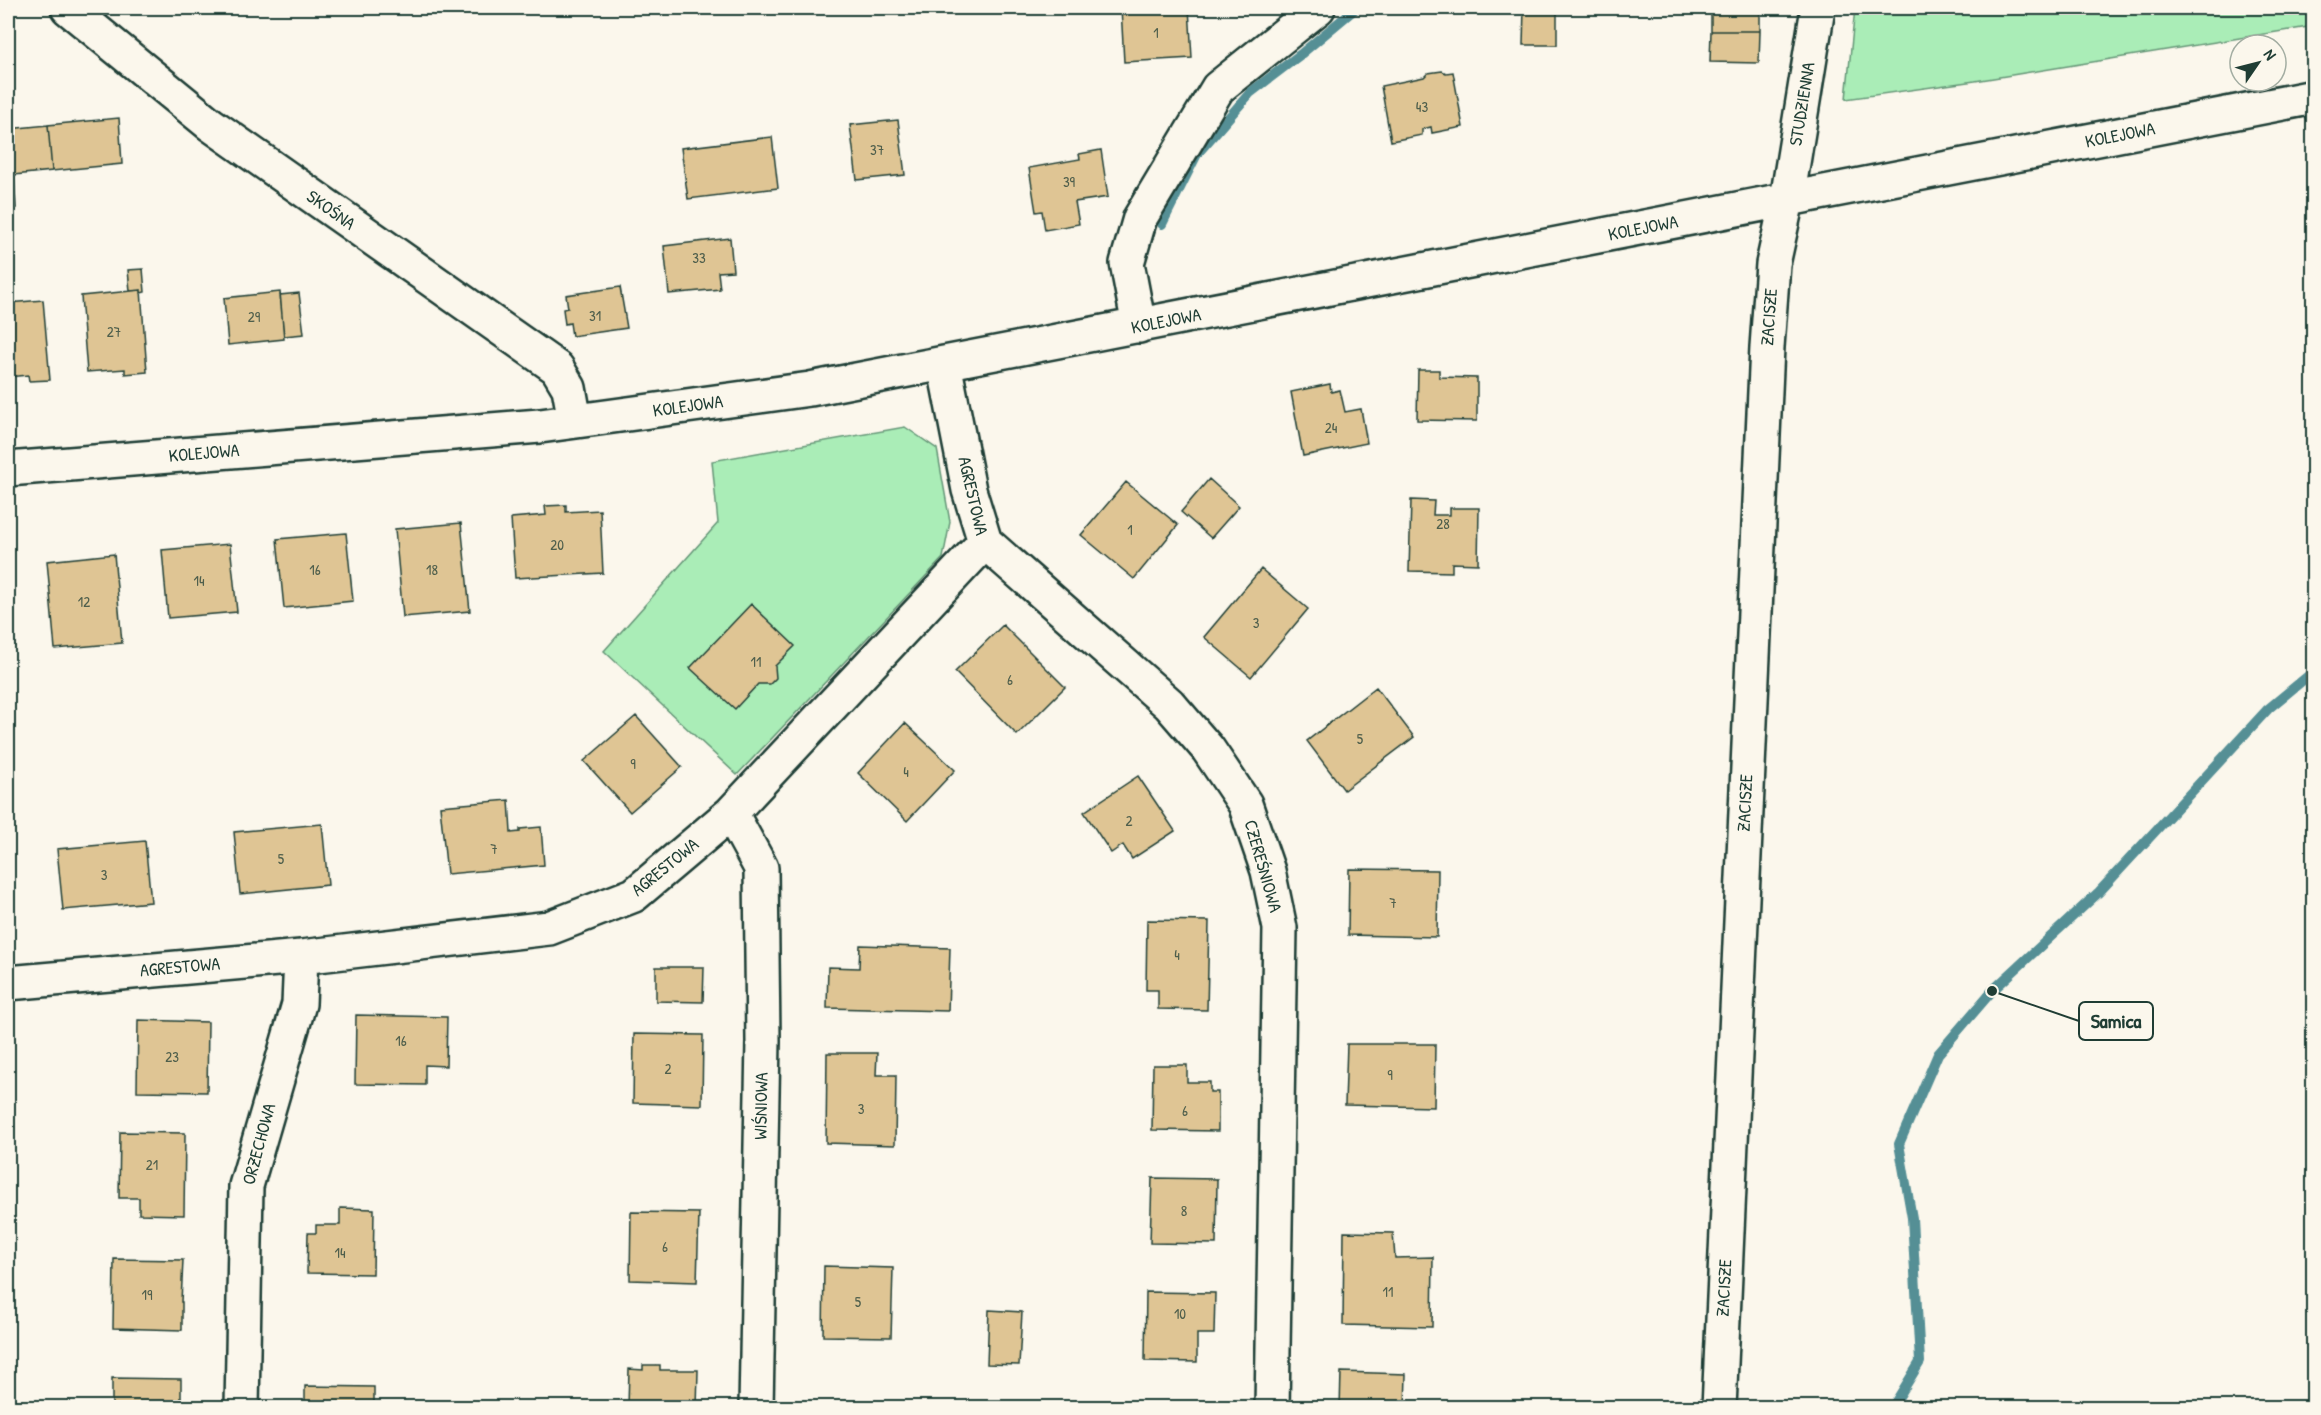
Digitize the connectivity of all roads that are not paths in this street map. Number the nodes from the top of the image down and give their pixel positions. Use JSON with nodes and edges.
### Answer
{"nodes":[{"id":1,"x":68,"y":8,"type":"edge"},
{"id":2,"x":1318,"y":8,"type":"edge"},
{"id":3,"x":1818,"y":8,"type":"edge"},
{"id":4,"x":2313,"y":97,"type":"edge"},
{"id":5,"x":1787,"y":200,"type":"junction"},
{"id":6,"x":1139,"y":326,"type":"junction"},
{"id":7,"x":944,"y":363,"type":"junction"},
{"id":8,"x":575,"y":421,"type":"junction"},
{"id":9,"x":8,"y":469,"type":"edge"},
{"id":10,"x":985,"y":543,"type":"junction"},
{"id":11,"x":731,"y":813,"type":"junction"},
{"id":12,"x":301,"y":957,"type":"junction"},
{"id":13,"x":8,"y":983,"type":"edge"},
{"id":14,"x":242,"y":1407,"type":"edge"},
{"id":15,"x":756,"y":1407,"type":"edge"},
{"id":16,"x":1272,"y":1407,"type":"edge"},
{"id":17,"x":1719,"y":1407,"type":"edge"}],
"edges":[{"from":1,"to":8,"type":"street","name":"SKOŚNA"},
{"from":2,"to":6,"type":"street"},
{"from":3,"to":5,"type":"street","name":"STUDZIENNA"},
{"from":4,"to":5,"type":"street","name":"KOLEJOWA"},
{"from":5,"to":6,"type":"street","name":"KOLEJOWA"},
{"from":5,"to":17,"type":"street","name":"ZACISZE"},
{"from":6,"to":7,"type":"street","name":"KOLEJOWA"},
{"from":7,"to":8,"type":"street","name":"KOLEJOWA"},
{"from":7,"to":10,"type":"street","name":"AGRESTOWA"},
{"from":8,"to":9,"type":"street","name":"KOLEJOWA"},
{"from":10,"to":11,"type":"street","name":"AGRESTOWA"},
{"from":10,"to":16,"type":"street","name":"CZEREŚNIOWA"},
{"from":11,"to":12,"type":"street","name":"AGRESTOWA"},
{"from":11,"to":15,"type":"street","name":"WIŚNIOWA"},
{"from":12,"to":13,"type":"street","name":"AGRESTOWA"},
{"from":12,"to":14,"type":"street","name":"ORZECHOWA"}]}
